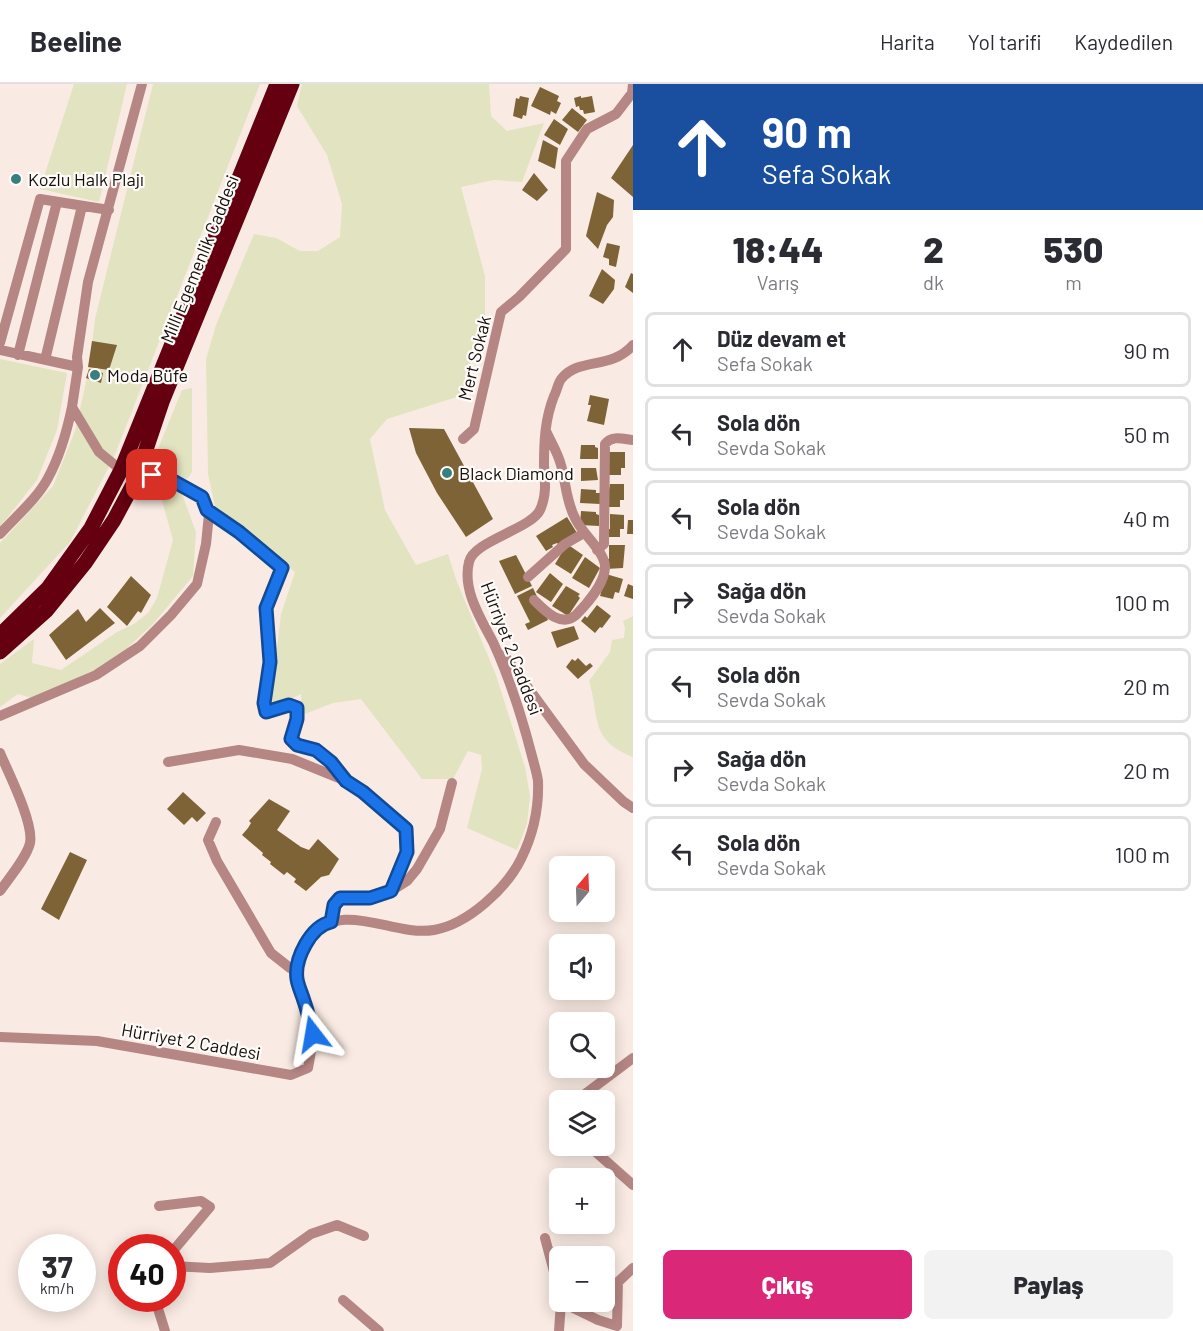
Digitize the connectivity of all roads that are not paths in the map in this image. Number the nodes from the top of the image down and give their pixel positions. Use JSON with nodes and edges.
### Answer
{"nodes":[{"id":1,"x":142,"y":84,"type":"edge"},
{"id":2,"x":277,"y":84,"type":"edge"},
{"id":3,"x":292,"y":84,"type":"edge"},
{"id":4,"x":633,"y":84,"type":"edge"},
{"id":5,"x":57,"y":202,"type":"junction"},
{"id":6,"x":82,"y":206,"type":"junction"},
{"id":7,"x":109,"y":210,"type":"junction"},
{"id":8,"x":0,"y":343,"type":"edge"},
{"id":9,"x":633,"y":345,"type":"edge"},
{"id":10,"x":0,"y":351,"type":"edge"},
{"id":11,"x":18,"y":355,"type":"junction"},
{"id":12,"x":45,"y":360,"type":"junction"},
{"id":13,"x":78,"y":367,"type":"junction"},
{"id":14,"x":72,"y":407,"type":"junction"},
{"id":15,"x":544,"y":428,"type":"junction"},
{"id":16,"x":463,"y":439,"type":"dead end"},
{"id":17,"x":633,"y":440,"type":"edge"},
{"id":18,"x":121,"y":470,"type":"junction"},
{"id":19,"x":138,"y":476,"type":"junction"},
{"id":20,"x":207,"y":510,"type":"junction"},
{"id":21,"x":584,"y":533,"type":"junction"},
{"id":22,"x":0,"y":534,"type":"edge"},
{"id":23,"x":597,"y":550,"type":"junction"},
{"id":24,"x":528,"y":576,"type":"dead end"},
{"id":25,"x":534,"y":600,"type":"dead end"},
{"id":26,"x":487,"y":630,"type":"junction"},
{"id":27,"x":0,"y":635,"type":"edge"},
{"id":28,"x":0,"y":652,"type":"edge"},
{"id":29,"x":0,"y":716,"type":"edge"},
{"id":30,"x":0,"y":753,"type":"edge"},
{"id":31,"x":168,"y":762,"type":"dead end"},
{"id":32,"x":346,"y":781,"type":"junction"},
{"id":33,"x":452,"y":783,"type":"dead end"},
{"id":34,"x":633,"y":808,"type":"edge"},
{"id":35,"x":216,"y":822,"type":"dead end"},
{"id":36,"x":0,"y":891,"type":"edge"},
{"id":37,"x":391,"y":891,"type":"junction"},
{"id":38,"x":331,"y":922,"type":"junction"},
{"id":39,"x":297,"y":970,"type":"junction"},
{"id":40,"x":0,"y":1037,"type":"edge"},
{"id":41,"x":633,"y":1058,"type":"edge"},
{"id":42,"x":590,"y":1090,"type":"edge"},
{"id":43,"x":600,"y":1156,"type":"edge"},
{"id":44,"x":633,"y":1185,"type":"edge"},
{"id":45,"x":159,"y":1206,"type":"dead end"},
{"id":46,"x":186,"y":1235,"type":"edge"},
{"id":47,"x":364,"y":1236,"type":"dead end"},
{"id":48,"x":546,"y":1238,"type":"dead end"},
{"id":49,"x":549,"y":1250,"type":"edge"},
{"id":50,"x":186,"y":1267,"type":"edge"},
{"id":51,"x":633,"y":1268,"type":"edge"},
{"id":52,"x":343,"y":1300,"type":"dead end"},
{"id":53,"x":159,"y":1312,"type":"edge"},
{"id":54,"x":165,"y":1331,"type":"edge"},
{"id":55,"x":379,"y":1331,"type":"edge"},
{"id":56,"x":559,"y":1331,"type":"edge"}],
"edges":[{"from":1,"to":7,"type":"street"},
{"from":2,"to":18,"type":"highway","name":"Milli Egemenlik Caddesi"},
{"from":3,"to":19,"type":"highway","name":"Milli Egemenlik Caddesi"},
{"from":4,"to":16,"type":"street","name":"Mert Sokak"},
{"from":5,"to":6,"type":"street"},
{"from":5,"to":8,"type":"street"},
{"from":5,"to":11,"type":"street"},
{"from":6,"to":7,"type":"street"},
{"from":6,"to":12,"type":"street"},
{"from":7,"to":13,"type":"street"},
{"from":9,"to":15,"type":"street","name":"Hürriyet 2 Caddesi"},
{"from":10,"to":11,"type":"street"},
{"from":11,"to":12,"type":"street"},
{"from":12,"to":13,"type":"street"},
{"from":13,"to":14,"type":"street"},
{"from":14,"to":18,"type":"street"},
{"from":14,"to":22,"type":"street"},
{"from":15,"to":21,"type":"street"},
{"from":15,"to":26,"type":"street","name":"Hürriyet 2 Caddesi"},
{"from":17,"to":23,"type":"street"},
{"from":18,"to":27,"type":"highway","name":"Milli Egemenlik Caddesi"},
{"from":19,"to":20,"type":"street"},
{"from":19,"to":28,"type":"highway","name":"Milli Egemenlik Caddesi"},
{"from":20,"to":29,"type":"street"},
{"from":20,"to":32,"type":"street"},
{"from":21,"to":23,"type":"street"},
{"from":21,"to":24,"type":"street"},
{"from":23,"to":25,"type":"street"},
{"from":26,"to":34,"type":"street"},
{"from":26,"to":38,"type":"street","name":"Hürriyet 2 Caddesi"},
{"from":30,"to":36,"type":"street"},
{"from":31,"to":32,"type":"street"},
{"from":32,"to":37,"type":"street"},
{"from":33,"to":37,"type":"street"},
{"from":35,"to":39,"type":"street"},
{"from":37,"to":38,"type":"street"},
{"from":38,"to":39,"type":"street"},
{"from":39,"to":40,"type":"street","name":"Hürriyet 2 Caddesi"},
{"from":41,"to":42,"type":"street"},
{"from":43,"to":44,"type":"street"},
{"from":45,"to":46,"type":"street"},
{"from":47,"to":50,"type":"street"},
{"from":48,"to":49,"type":"street"},
{"from":51,"to":56,"type":"street"},
{"from":52,"to":55,"type":"street"},
{"from":53,"to":54,"type":"street"}]}
